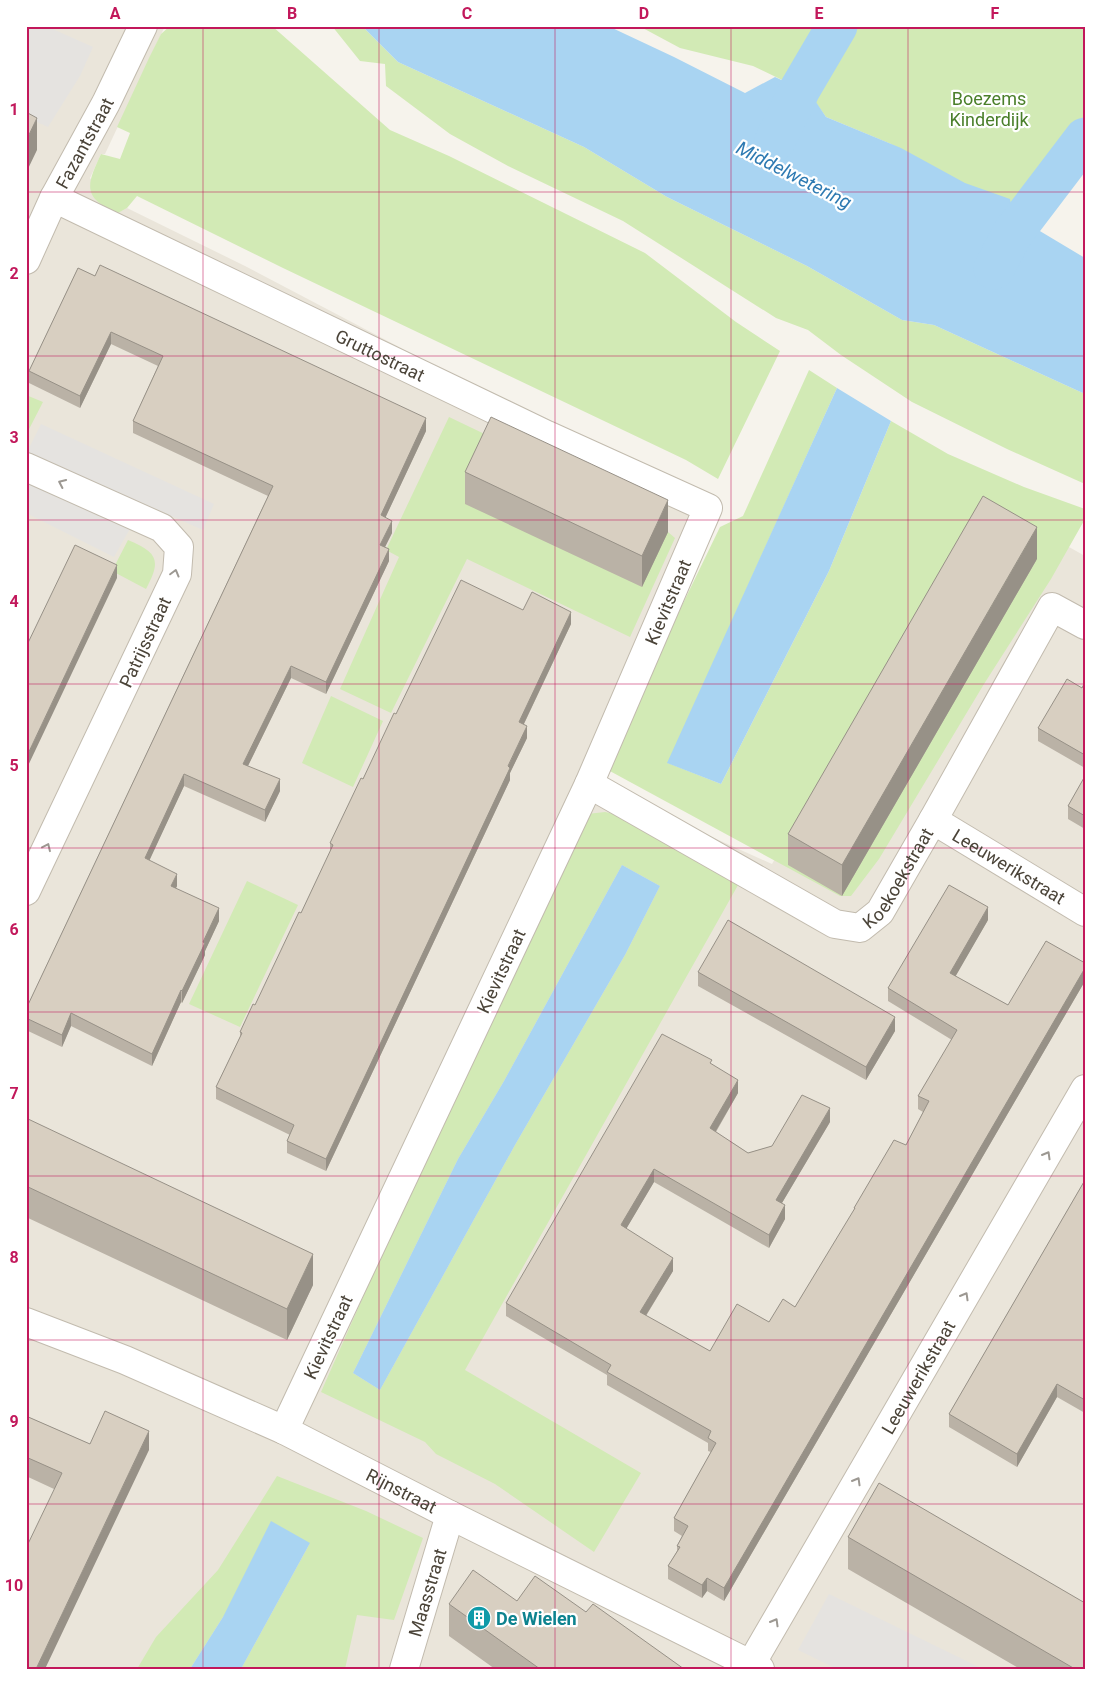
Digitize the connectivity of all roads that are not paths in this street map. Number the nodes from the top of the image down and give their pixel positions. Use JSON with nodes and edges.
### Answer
{"nodes":[{"id":1,"x":142,"y":26,"type":"edge"},
{"id":2,"x":54,"y":198,"type":"junction"},
{"id":3,"x":26,"y":260,"type":"edge"},
{"id":4,"x":26,"y":467,"type":"edge"},
{"id":5,"x":708,"y":508,"type":"joint"},
{"id":6,"x":1085,"y":625,"type":"edge"},
{"id":7,"x":589,"y":784,"type":"junction"},
{"id":8,"x":933,"y":820,"type":"junction"},
{"id":9,"x":26,"y":891,"type":"edge"},
{"id":10,"x":1085,"y":912,"type":"edge"},
{"id":11,"x":1085,"y":1089,"type":"edge"},
{"id":12,"x":31,"y":1328,"type":"edge"},
{"id":13,"x":284,"y":1430,"type":"junction"},
{"id":14,"x":450,"y":1515,"type":"junction"},
{"id":15,"x":755,"y":1666,"type":"edge"},
{"id":16,"x":404,"y":1669,"type":"edge"}],
"edges":[{"from":1,"to":2,"type":"street","name":"Fazantstraat"},
{"from":2,"to":3,"type":"street","name":"Fazantstraat"},
{"from":2,"to":5,"type":"street","name":"Gruttostraat"},
{"from":9,"to":4,"type":"street","name":"Patrijsstraat","one_way":true},
{"from":5,"to":7,"type":"street","name":"Kievitstraat"},
{"from":6,"to":8,"type":"street","name":"Koekoekstraat"},
{"from":7,"to":8,"type":"street","name":"Koekoekstraat"},
{"from":7,"to":13,"type":"street","name":"Kievitstraat"},
{"from":8,"to":10,"type":"street","name":"Leeuwerikstraat"},
{"from":15,"to":11,"type":"street","name":"Leeuwerikstraat","one_way":true},
{"from":12,"to":13,"type":"street","name":"Rijnstraat"},
{"from":13,"to":14,"type":"street","name":"Rijnstraat"},
{"from":14,"to":15,"type":"street","name":"Rijnstraat"},
{"from":14,"to":16,"type":"street","name":"Maasstraat"}]}
